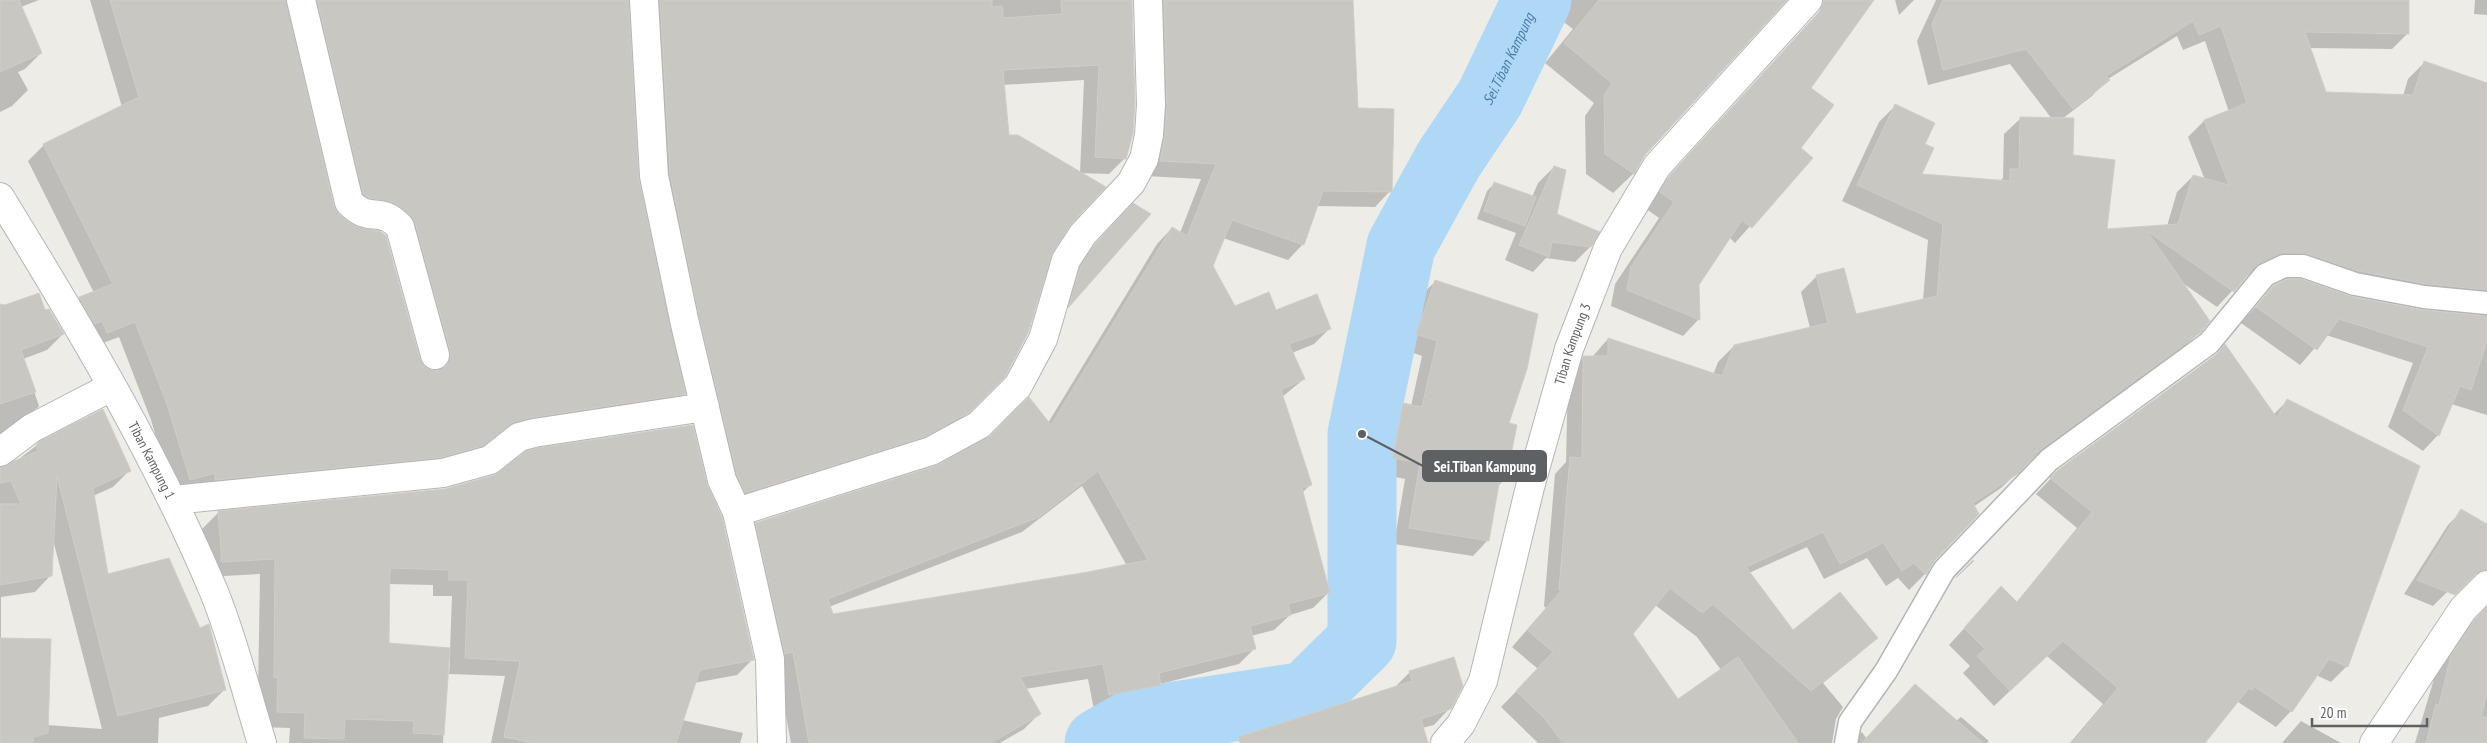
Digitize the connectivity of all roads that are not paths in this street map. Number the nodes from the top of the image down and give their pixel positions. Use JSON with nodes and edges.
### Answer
{"nodes":[{"id":1,"x":302,"y":0,"type":"edge"},
{"id":2,"x":644,"y":0,"type":"edge"},
{"id":3,"x":1148,"y":0,"type":"edge"},
{"id":4,"x":1808,"y":0,"type":"edge"},
{"id":5,"x":0,"y":197,"type":"edge"},
{"id":6,"x":2487,"y":303,"type":"edge"},
{"id":7,"x":435,"y":355,"type":"dead end"},
{"id":8,"x":111,"y":387,"type":"junction"},
{"id":9,"x":705,"y":407,"type":"junction"},
{"id":10,"x":0,"y":452,"type":"edge"},
{"id":11,"x":173,"y":500,"type":"junction"},
{"id":12,"x":737,"y":512,"type":"junction"},
{"id":13,"x":2487,"y":585,"type":"edge"},
{"id":14,"x":262,"y":743,"type":"edge"},
{"id":15,"x":772,"y":743,"type":"edge"},
{"id":16,"x":1444,"y":743,"type":"edge"},
{"id":17,"x":1846,"y":743,"type":"edge"},
{"id":18,"x":2374,"y":743,"type":"edge"}],
"edges":[{"from":1,"to":7,"type":"street"},
{"from":2,"to":9,"type":"street"},
{"from":3,"to":12,"type":"street"},
{"from":4,"to":16,"type":"street","name":"Tiban Kampung 3"},
{"from":5,"to":8,"type":"street","name":"Tiban Kampung 1"},
{"from":6,"to":17,"type":"lane"},
{"from":8,"to":10,"type":"street"},
{"from":8,"to":11,"type":"street","name":"Tiban Kampung 1"},
{"from":9,"to":11,"type":"street"},
{"from":9,"to":12,"type":"street"},
{"from":11,"to":14,"type":"street","name":"Tiban Kampung 1"},
{"from":12,"to":15,"type":"street"},
{"from":13,"to":18,"type":"street"}]}
